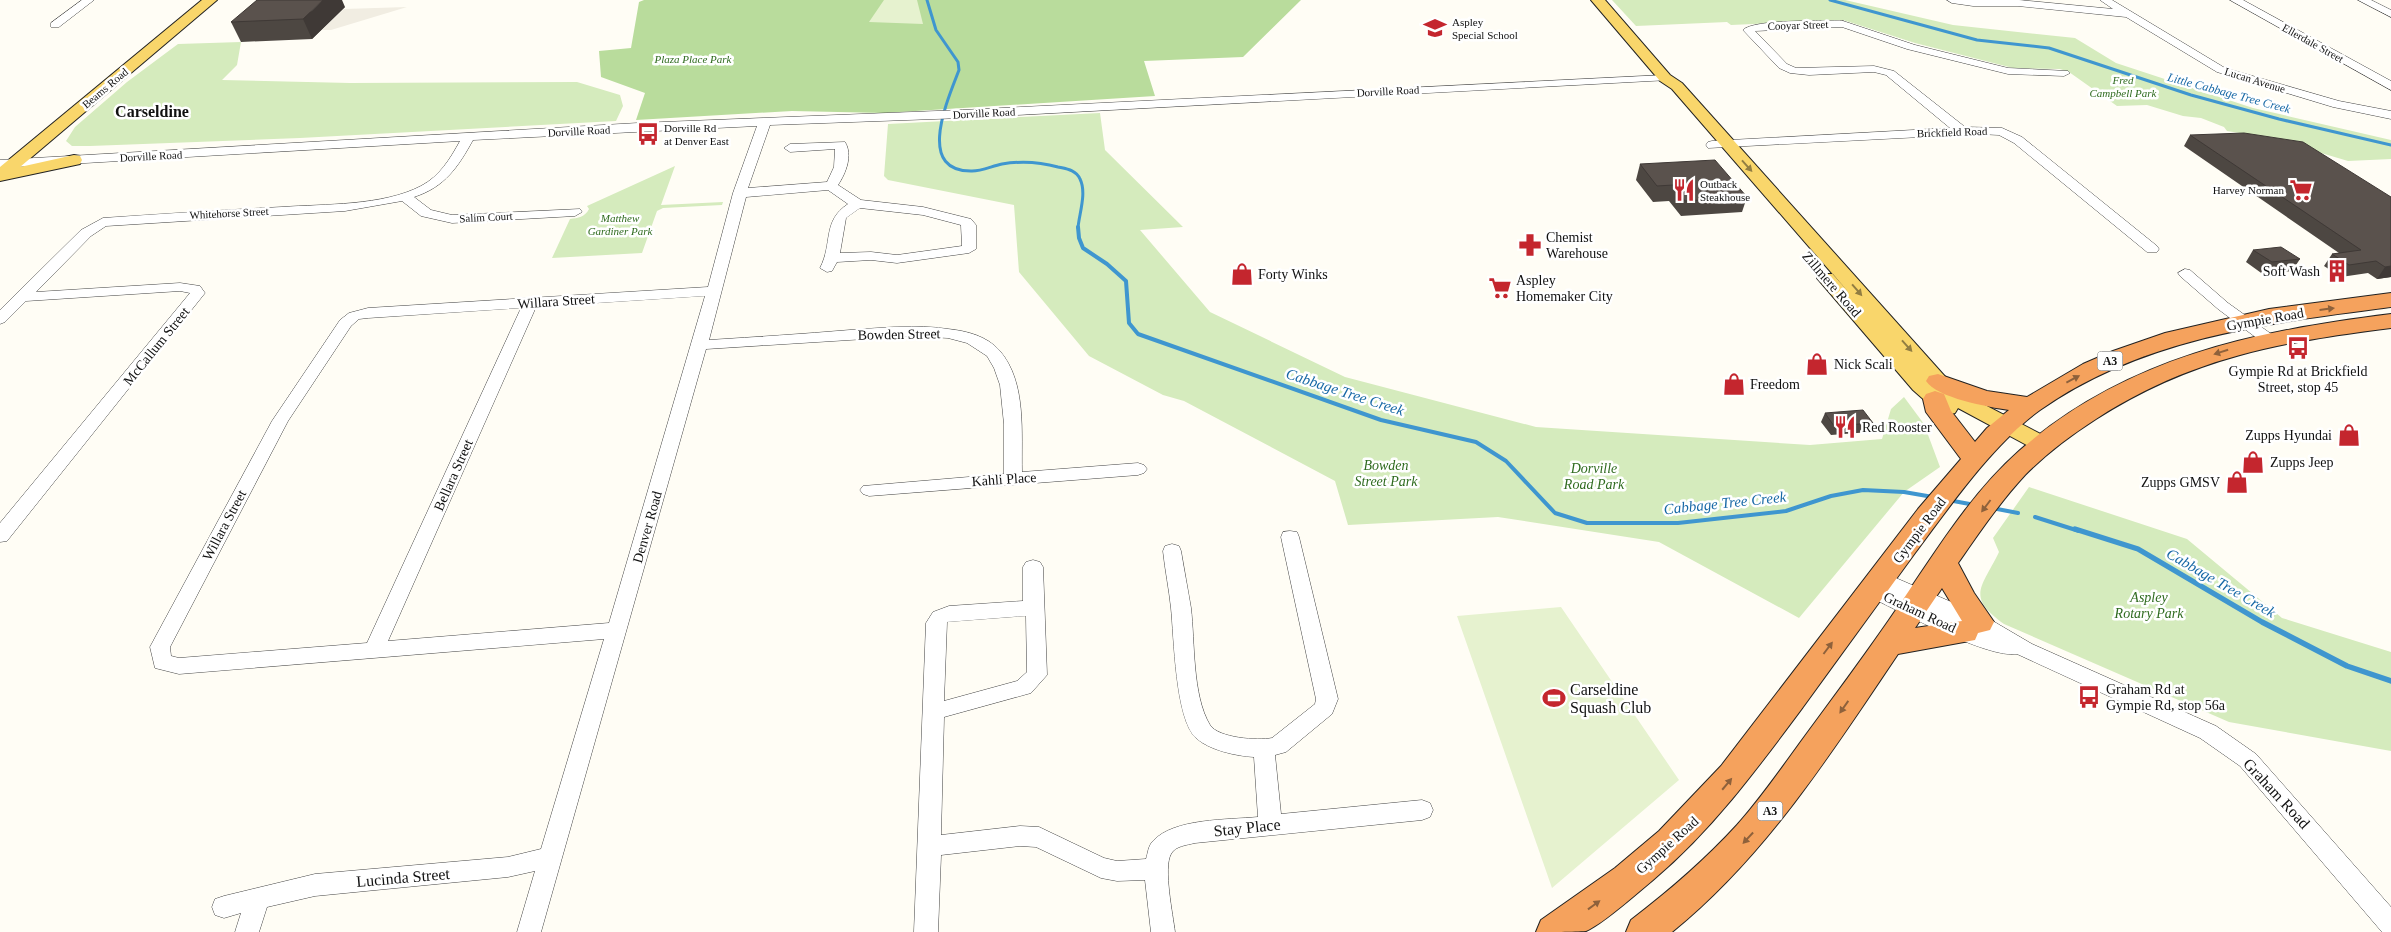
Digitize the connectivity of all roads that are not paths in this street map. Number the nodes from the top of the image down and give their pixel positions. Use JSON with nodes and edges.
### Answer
{"nodes":[{"id":1,"x":89,"y":0,"type":"edge"},
{"id":2,"x":195,"y":0,"type":"edge"},
{"id":3,"x":210,"y":0,"type":"edge"},
{"id":4,"x":1598,"y":0,"type":"edge"},
{"id":5,"x":1952,"y":0,"type":"edge"},
{"id":6,"x":2106,"y":0,"type":"edge"},
{"id":7,"x":2235,"y":0,"type":"edge"},
{"id":8,"x":2363,"y":0,"type":"edge"},
{"id":9,"x":2127,"y":14,"type":"junction"},
{"id":10,"x":2391,"y":14,"type":"edge"},
{"id":11,"x":55,"y":25,"type":"dead end"},
{"id":12,"x":2064,"y":73,"type":"dead end"},
{"id":13,"x":1665,"y":78,"type":"junction"},
{"id":14,"x":2391,"y":86,"type":"edge"},
{"id":15,"x":2391,"y":115,"type":"edge"},
{"id":16,"x":765,"y":122,"type":"junction"},
{"id":17,"x":1962,"y":131,"type":"junction"},
{"id":18,"x":845,"y":132,"type":"dead end"},
{"id":19,"x":469,"y":137,"type":"junction"},
{"id":20,"x":1720,"y":144,"type":"junction"},
{"id":21,"x":302,"y":146,"type":"junction"},
{"id":22,"x":841,"y":146,"type":"junction"},
{"id":23,"x":790,"y":148,"type":"dead end"},
{"id":24,"x":9,"y":160,"type":"edge"},
{"id":25,"x":74,"y":160,"type":"junction"},
{"id":26,"x":0,"y":176,"type":"edge"},
{"id":27,"x":831,"y":186,"type":"junction"},
{"id":28,"x":740,"y":193,"type":"junction"},
{"id":29,"x":405,"y":196,"type":"junction"},
{"id":30,"x":856,"y":204,"type":"junction"},
{"id":31,"x":575,"y":212,"type":"dead end"},
{"id":32,"x":2152,"y":248,"type":"dead end"},
{"id":33,"x":2185,"y":273,"type":"dead end"},
{"id":34,"x":715,"y":291,"type":"junction"},
{"id":35,"x":22,"y":297,"type":"junction"},
{"id":36,"x":2391,"y":300,"type":"edge"},
{"id":37,"x":531,"y":302,"type":"junction"},
{"id":38,"x":0,"y":319,"type":"edge"},
{"id":39,"x":2245,"y":321,"type":"junction"},
{"id":40,"x":2391,"y":321,"type":"edge"},
{"id":41,"x":2268,"y":339,"type":"junction"},
{"id":42,"x":700,"y":345,"type":"junction"},
{"id":43,"x":1936,"y":390,"type":"junction"},
{"id":44,"x":2031,"y":405,"type":"junction"},
{"id":45,"x":2000,"y":430,"type":"junction"},
{"id":46,"x":2039,"y":449,"type":"junction"},
{"id":47,"x":1970,"y":466,"type":"junction"},
{"id":48,"x":1138,"y":469,"type":"dead end"},
{"id":49,"x":1013,"y":479,"type":"junction"},
{"id":50,"x":869,"y":490,"type":"dead end"},
{"id":51,"x":0,"y":536,"type":"edge"},
{"id":52,"x":1290,"y":537,"type":"dead end"},
{"id":53,"x":1172,"y":551,"type":"dead end"},
{"id":54,"x":1944,"y":562,"type":"junction"},
{"id":55,"x":1033,"y":567,"type":"dead end"},
{"id":56,"x":1878,"y":585,"type":"junction"},
{"id":57,"x":1917,"y":602,"type":"junction"},
{"id":58,"x":1033,"y":608,"type":"junction"},
{"id":59,"x":1971,"y":627,"type":"junction"},
{"id":60,"x":617,"y":630,"type":"junction"},
{"id":61,"x":1888,"y":644,"type":"junction"},
{"id":62,"x":375,"y":648,"type":"junction"},
{"id":63,"x":933,"y":712,"type":"junction"},
{"id":64,"x":1264,"y":749,"type":"junction"},
{"id":65,"x":1422,"y":810,"type":"dead end"},
{"id":66,"x":1270,"y":825,"type":"junction"},
{"id":67,"x":930,"y":846,"type":"junction"},
{"id":68,"x":548,"y":859,"type":"junction"},
{"id":69,"x":1156,"y":869,"type":"junction"},
{"id":70,"x":258,"y":898,"type":"junction"},
{"id":71,"x":224,"y":907,"type":"dead end"},
{"id":72,"x":2391,"y":925,"type":"edge"},
{"id":73,"x":247,"y":931,"type":"edge"},
{"id":74,"x":529,"y":932,"type":"edge"},
{"id":75,"x":926,"y":932,"type":"edge"},
{"id":76,"x":1163,"y":932,"type":"edge"},
{"id":77,"x":1554,"y":932,"type":"edge"},
{"id":78,"x":1644,"y":932,"type":"edge"}],
"edges":[{"from":1,"to":11,"type":"street"},
{"from":2,"to":24,"type":"main road","name":"Beams Road"},
{"from":3,"to":24,"type":"main road","name":"Beams Road"},
{"from":4,"to":13,"type":"main road","name":"Zillmere Road"},
{"from":5,"to":9,"type":"street"},
{"from":6,"to":9,"type":"street","name":"Lucan Avenue"},
{"from":7,"to":14,"type":"street","name":"Ellerdale Street"},
{"from":8,"to":10,"type":"street"},
{"from":9,"to":15,"type":"street","name":"Lucan Avenue"},
{"from":12,"to":17,"type":"street","name":"Cooyar Street"},
{"from":13,"to":16,"type":"street","name":"Dorville Road"},
{"from":13,"to":20,"type":"main road","name":"Zillmere Road"},
{"from":16,"to":19,"type":"street","name":"Dorville Road"},
{"from":16,"to":28,"type":"street","name":"Denver Road"},
{"from":17,"to":20,"type":"street","name":"Brickfield Road"},
{"from":17,"to":32,"type":"street","name":"Brickfield Road"},
{"from":18,"to":22,"type":"street"},
{"from":19,"to":21,"type":"street","name":"Dorville Road"},
{"from":19,"to":29,"type":"street","name":"Whitehorse Street"},
{"from":20,"to":43,"type":"main road","name":"Zillmere Road"},
{"from":21,"to":24,"type":"street","name":"Dorville Road"},
{"from":21,"to":25,"type":"street","name":"Dorville Road"},
{"from":22,"to":23,"type":"street"},
{"from":22,"to":27,"type":"street"},
{"from":24,"to":25,"type":"street","name":"Dorville Road"},
{"from":24,"to":26,"type":"main road","name":"Beams Road"},
{"from":25,"to":26,"type":"main road"},
{"from":27,"to":28,"type":"street"},
{"from":27,"to":30,"type":"street"},
{"from":28,"to":34,"type":"street","name":"Denver Road"},
{"from":29,"to":31,"type":"street","name":"Salim Court"},
{"from":29,"to":35,"type":"street","name":"Whitehorse Street"},
{"from":30,"to":30,"type":"street"},
{"from":33,"to":39,"type":"street"},
{"from":34,"to":37,"type":"street","name":"Willara Street"},
{"from":34,"to":42,"type":"street","name":"Denver Road"},
{"from":35,"to":38,"type":"street","name":"Whitehorse Street"},
{"from":35,"to":51,"type":"street","name":"McCallum Street"},
{"from":39,"to":36,"type":"highway","name":"Gympie Road","number":"A3","one_way":true},
{"from":37,"to":62,"type":"street","name":"Bellara Street"},
{"from":37,"to":62,"type":"street","name":"Willara Street"},
{"from":39,"to":41,"type":"street"},
{"from":44,"to":39,"type":"highway","name":"Gympie Road","number":"A3","one_way":true},
{"from":40,"to":41,"type":"highway","name":"Gympie Road","number":"A3"},
{"from":41,"to":46,"type":"highway","name":"Gympie Road","number":"A3","one_way":true},
{"from":42,"to":49,"type":"street","name":"Bowden Street"},
{"from":42,"to":60,"type":"street","name":"Denver Road"},
{"from":43,"to":44,"type":"highway"},
{"from":43,"to":45,"type":"main road","name":"Zillmere Road"},
{"from":43,"to":47,"type":"highway"},
{"from":44,"to":45,"type":"highway","name":"Gympie Road","number":"A3"},
{"from":45,"to":46,"type":"main road","name":"Zillmere Road"},
{"from":45,"to":47,"type":"highway","name":"Gympie Road","number":"A3"},
{"from":46,"to":54,"type":"highway","name":"Gympie Road","number":"A3","one_way":true},
{"from":47,"to":56,"type":"highway","name":"Gympie Road","number":"A3"},
{"from":48,"to":49,"type":"street","name":"Kahli Place"},
{"from":49,"to":50,"type":"street","name":"Kahli Place"},
{"from":52,"to":64,"type":"street"},
{"from":53,"to":64,"type":"street"},
{"from":54,"to":57,"type":"highway","name":"Gympie Road","number":"A3"},
{"from":54,"to":59,"type":"highway"},
{"from":55,"to":58,"type":"street"},
{"from":56,"to":57,"type":"street","name":"Graham Road"},
{"from":77,"to":56,"type":"highway","name":"Gympie Road","number":"A3","one_way":true},
{"from":57,"to":59,"type":"street","name":"Graham Road"},
{"from":57,"to":61,"type":"highway","name":"Gympie Road","number":"A3"},
{"from":58,"to":63,"type":"street"},
{"from":58,"to":63,"type":"street"},
{"from":59,"to":61,"type":"highway"},
{"from":59,"to":72,"type":"street","name":"Graham Road"},
{"from":60,"to":62,"type":"street","name":"Willara Street"},
{"from":60,"to":68,"type":"street","name":"Denver Road"},
{"from":61,"to":78,"type":"highway","name":"Gympie Road","number":"A3","one_way":true},
{"from":63,"to":67,"type":"street"},
{"from":64,"to":66,"type":"street"},
{"from":65,"to":66,"type":"street","name":"Stay Place"},
{"from":66,"to":69,"type":"street","name":"Stay Place"},
{"from":67,"to":69,"type":"street"},
{"from":67,"to":75,"type":"street"},
{"from":68,"to":70,"type":"street","name":"Lucinda Street"},
{"from":68,"to":74,"type":"street","name":"Denver Road"},
{"from":69,"to":76,"type":"street","name":"Stay Place"},
{"from":70,"to":71,"type":"street","name":"Lucinda Street"},
{"from":70,"to":73,"type":"street"}]}
